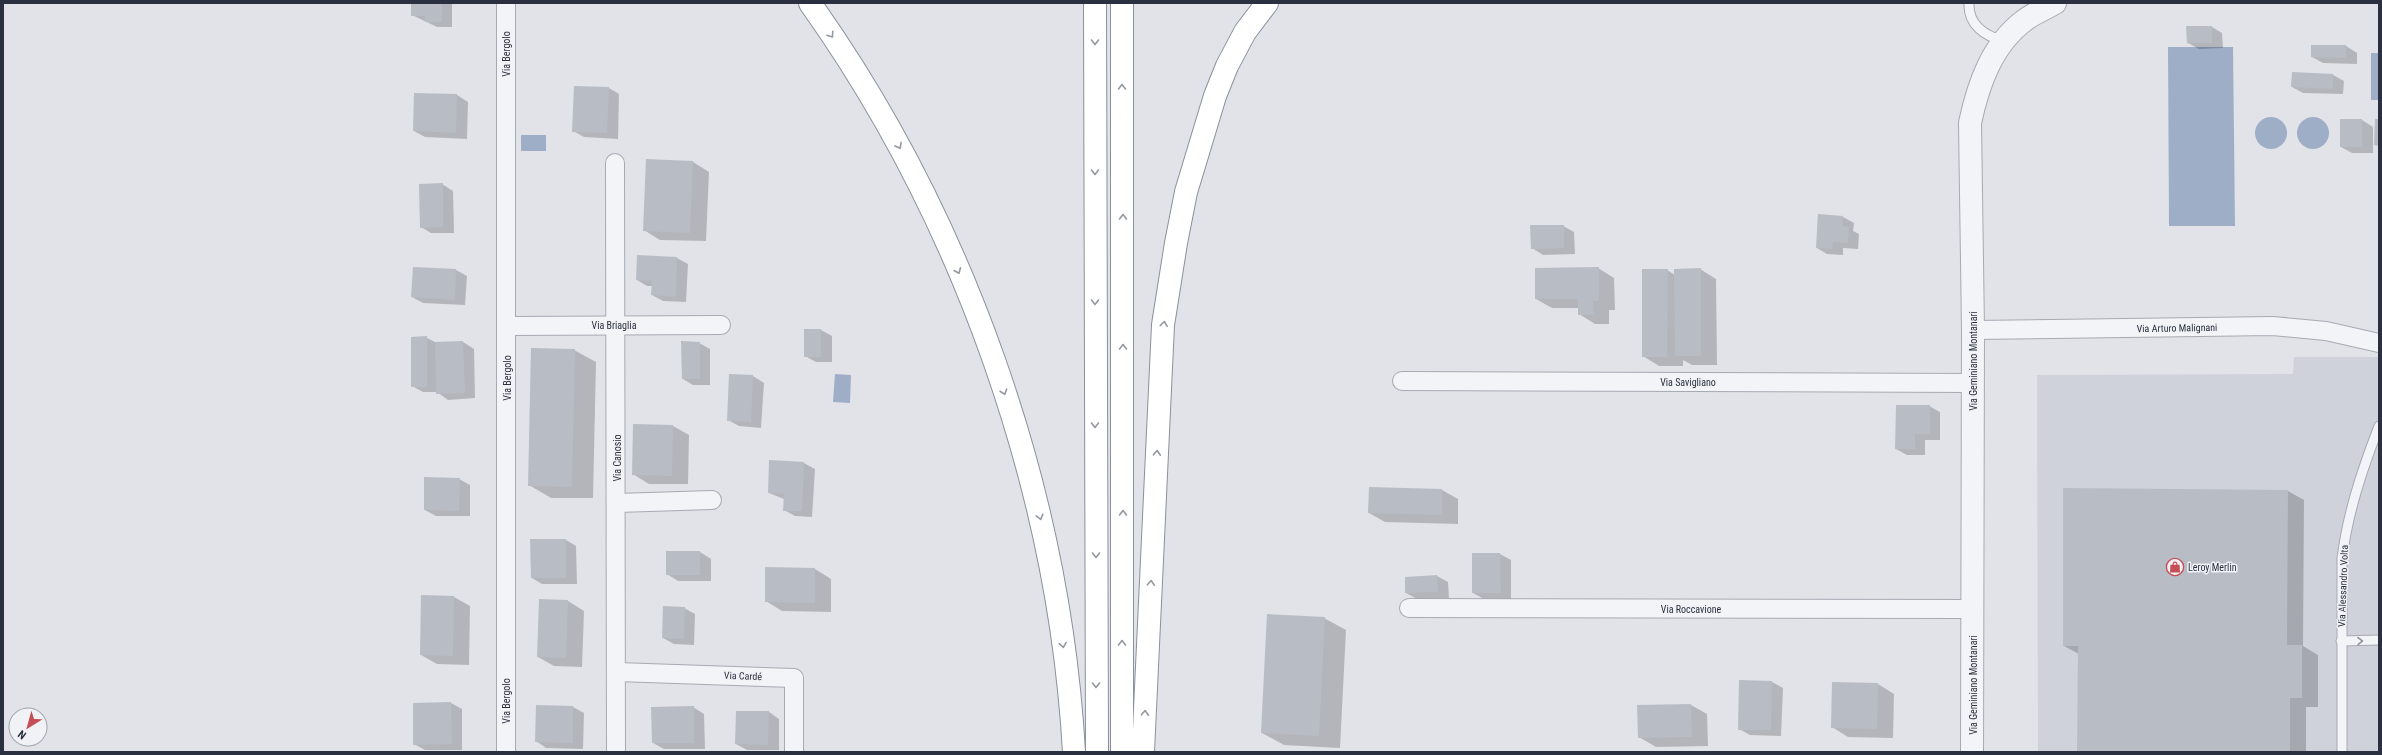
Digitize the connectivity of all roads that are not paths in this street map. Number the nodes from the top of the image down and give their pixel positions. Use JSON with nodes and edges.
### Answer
{"nodes":[{"id":1,"x":506,"y":3,"type":"edge"},
{"id":2,"x":810,"y":3,"type":"edge"},
{"id":3,"x":1095,"y":3,"type":"edge"},
{"id":4,"x":1122,"y":3,"type":"edge"},
{"id":5,"x":1267,"y":3,"type":"edge"},
{"id":6,"x":1969,"y":3,"type":"edge"},
{"id":7,"x":2055,"y":3,"type":"edge"},
{"id":8,"x":2004,"y":41,"type":"junction"},
{"id":9,"x":615,"y":163,"type":"dead end"},
{"id":10,"x":616,"y":324,"type":"junction"},
{"id":11,"x":721,"y":325,"type":"dead end"},
{"id":12,"x":507,"y":326,"type":"junction"},
{"id":13,"x":1974,"y":330,"type":"junction"},
{"id":14,"x":2379,"y":343,"type":"edge"},
{"id":15,"x":1402,"y":381,"type":"dead end"},
{"id":16,"x":1974,"y":383,"type":"junction"},
{"id":17,"x":2379,"y":426,"type":"edge"},
{"id":18,"x":712,"y":500,"type":"dead end"},
{"id":19,"x":617,"y":503,"type":"junction"},
{"id":20,"x":1409,"y":608,"type":"dead end"},
{"id":21,"x":1973,"y":609,"type":"junction"},
{"id":22,"x":2379,"y":640,"type":"edge"},
{"id":23,"x":2341,"y":641,"type":"junction"},
{"id":24,"x":617,"y":672,"type":"junction"},
{"id":25,"x":506,"y":752,"type":"edge"},
{"id":26,"x":616,"y":752,"type":"edge"},
{"id":27,"x":794,"y":752,"type":"edge"},
{"id":28,"x":1074,"y":752,"type":"edge"},
{"id":29,"x":1097,"y":752,"type":"edge"},
{"id":30,"x":1122,"y":752,"type":"edge"},
{"id":31,"x":1143,"y":752,"type":"edge"},
{"id":32,"x":1972,"y":752,"type":"edge"},
{"id":33,"x":2342,"y":752,"type":"edge"}],
"edges":[{"from":1,"to":12,"type":"street","name":"Via Bergolo"},
{"from":2,"to":28,"type":"highway","one_way":true},
{"from":3,"to":29,"type":"highway","one_way":true},
{"from":30,"to":4,"type":"highway","one_way":true},
{"from":31,"to":5,"type":"highway","one_way":true},
{"from":6,"to":8,"type":"lane"},
{"from":7,"to":8,"type":"street","name":"Via Geminiano Montanari"},
{"from":8,"to":13,"type":"street","name":"Via Geminiano Montanari"},
{"from":9,"to":10,"type":"street","name":"Via Canosio"},
{"from":10,"to":11,"type":"street","name":"Via Briaglia"},
{"from":10,"to":12,"type":"street","name":"Via Briaglia"},
{"from":10,"to":19,"type":"street","name":"Via Canosio"},
{"from":12,"to":25,"type":"street","name":"Via Bergolo"},
{"from":13,"to":14,"type":"street","name":"Via Arturo Malignani"},
{"from":13,"to":16,"type":"street","name":"Via Geminiano Montanari"},
{"from":15,"to":16,"type":"street","name":"Via Savigliano"},
{"from":16,"to":21,"type":"street","name":"Via Geminiano Montanari"},
{"from":17,"to":23,"type":"lane","name":"Via Alessandro Volta"},
{"from":18,"to":19,"type":"street"},
{"from":19,"to":24,"type":"street","name":"Via Canosio"},
{"from":20,"to":21,"type":"street","name":"Via Roccavione"},
{"from":21,"to":32,"type":"street","name":"Via Geminiano Montanari"},
{"from":23,"to":22,"type":"lane","one_way":true},
{"from":23,"to":33,"type":"lane","name":"Via Alessandro Volta"},
{"from":24,"to":26,"type":"street","name":"Via Canosio"},
{"from":24,"to":27,"type":"street","name":"Via Cardé"}]}
